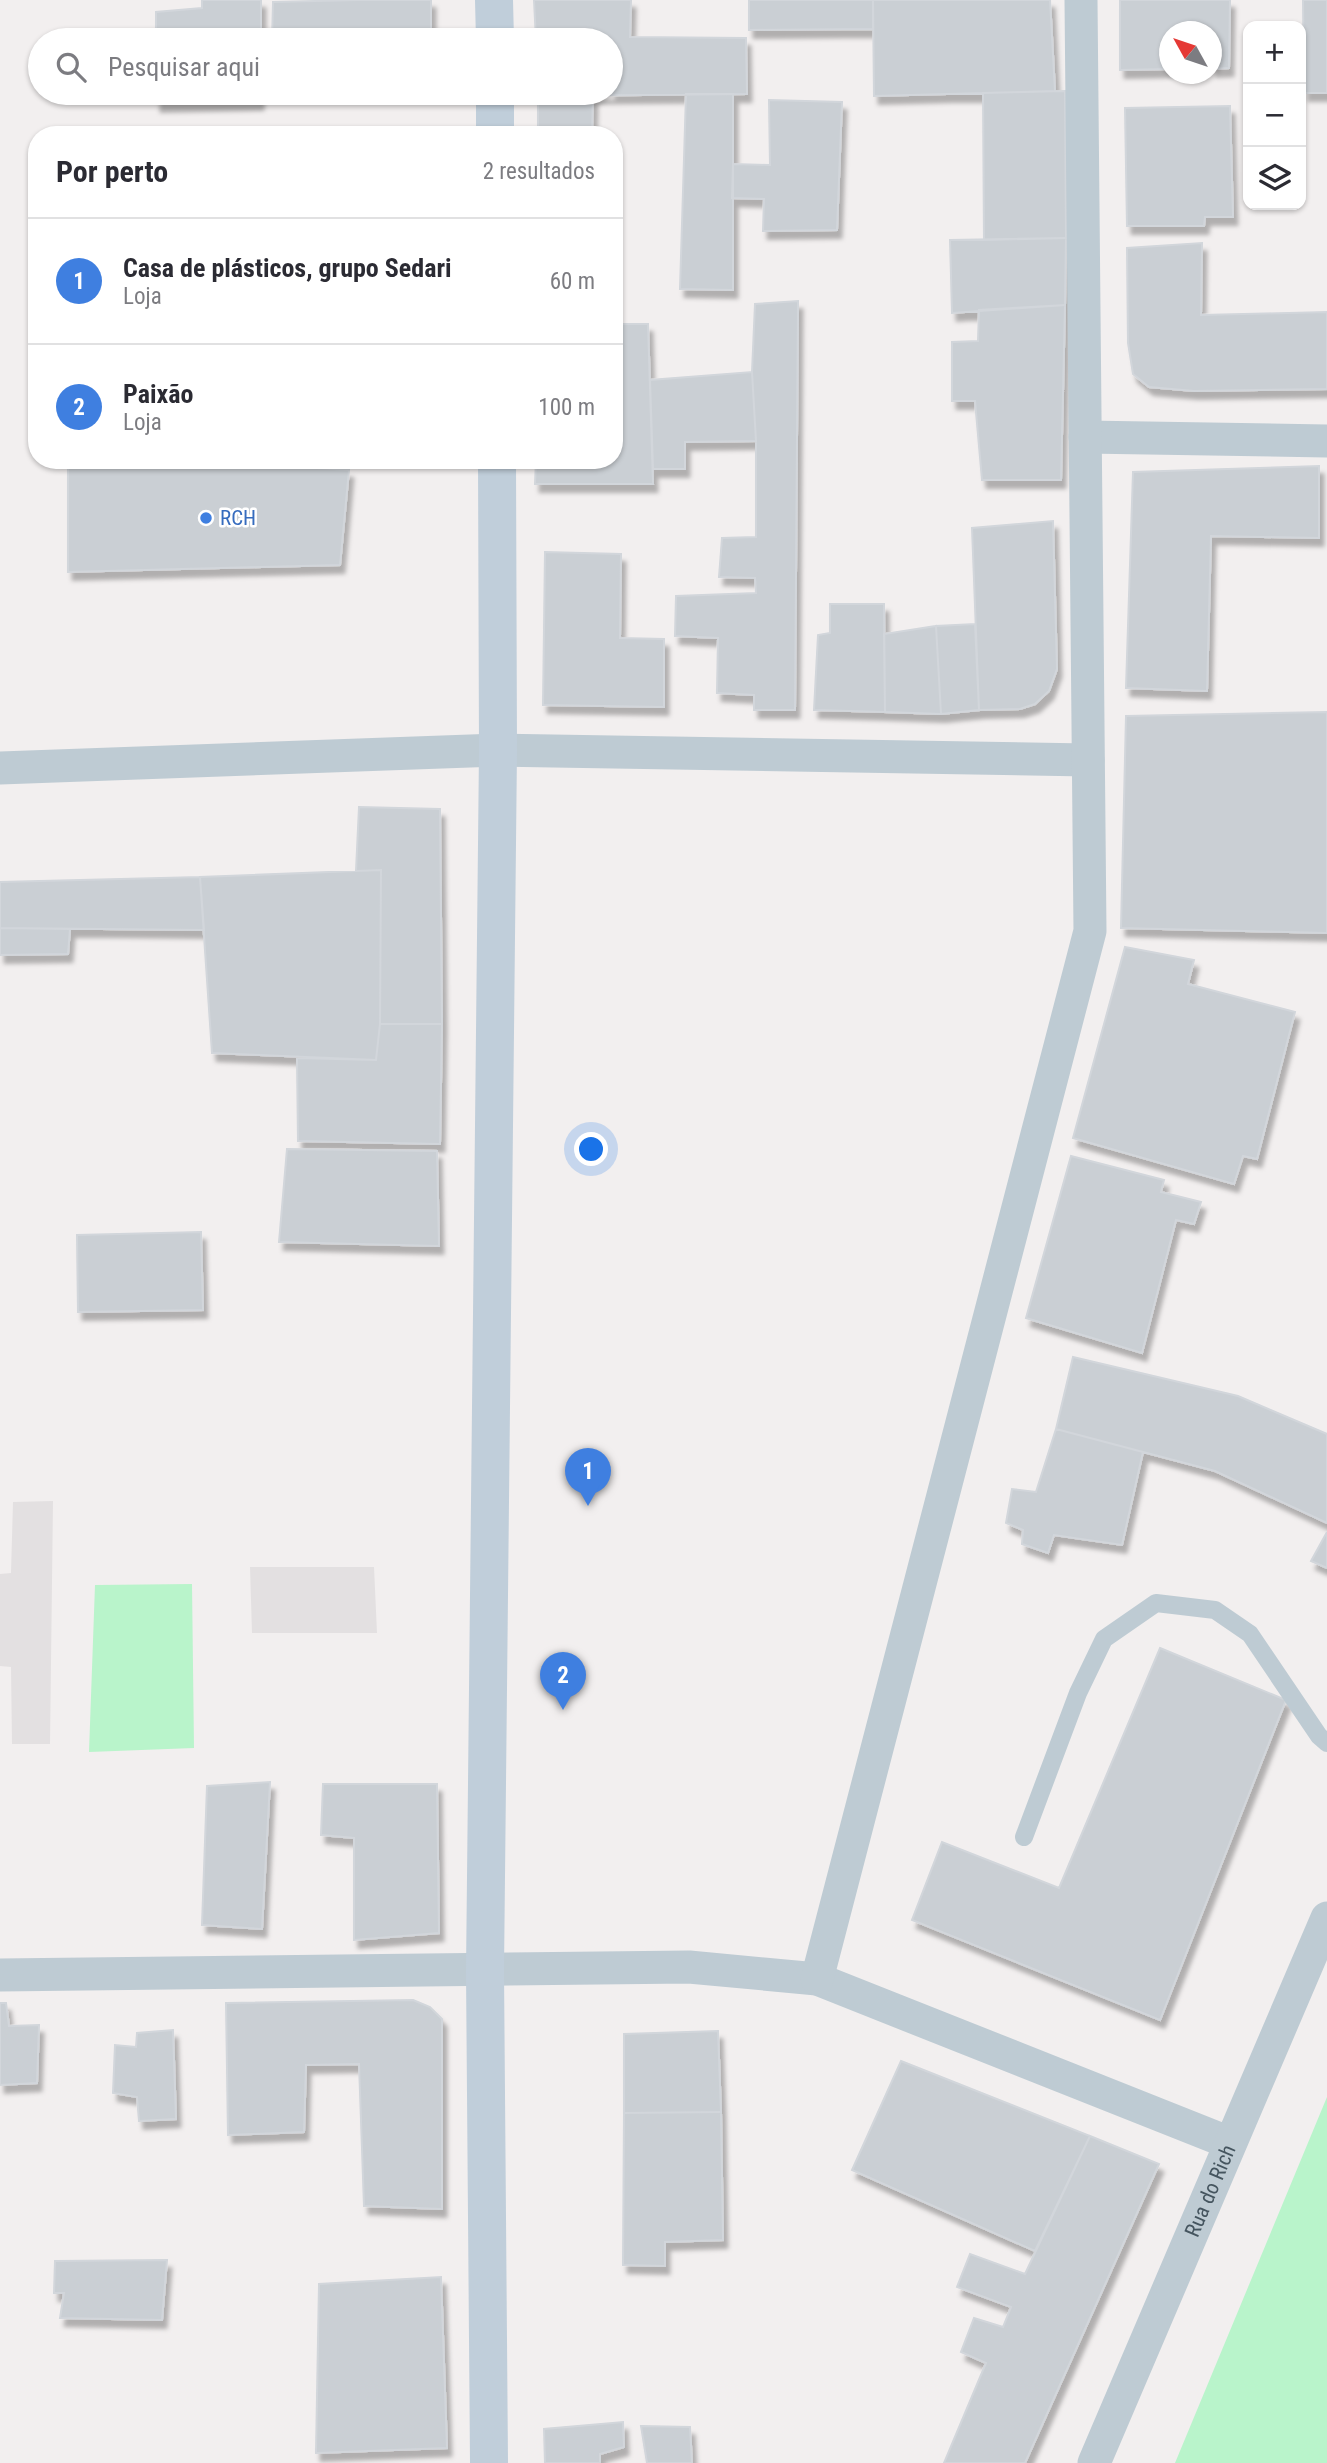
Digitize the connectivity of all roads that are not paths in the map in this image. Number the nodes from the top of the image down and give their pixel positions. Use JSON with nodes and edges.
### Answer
{"nodes":[{"id":1,"x":494,"y":0,"type":"edge"},
{"id":2,"x":1082,"y":0,"type":"edge"},
{"id":3,"x":495,"y":28,"type":"edge"},
{"id":4,"x":495,"y":105,"type":"edge"},
{"id":5,"x":495,"y":126,"type":"edge"},
{"id":6,"x":1085,"y":437,"type":"junction"},
{"id":7,"x":1327,"y":441,"type":"edge"},
{"id":8,"x":497,"y":469,"type":"edge"},
{"id":9,"x":498,"y":750,"type":"junction"},
{"id":10,"x":1088,"y":760,"type":"junction"},
{"id":11,"x":0,"y":768,"type":"edge"},
{"id":12,"x":1327,"y":1743,"type":"edge"},
{"id":13,"x":1024,"y":1837,"type":"dead end"},
{"id":14,"x":1327,"y":1918,"type":"edge"},
{"id":15,"x":485,"y":1971,"type":"junction"},
{"id":16,"x":0,"y":1975,"type":"edge"},
{"id":17,"x":817,"y":1979,"type":"junction"},
{"id":18,"x":1230,"y":2143,"type":"junction"},
{"id":19,"x":489,"y":2463,"type":"edge"},
{"id":20,"x":1094,"y":2463,"type":"edge"}],
"edges":[{"from":1,"to":3,"type":"street"},
{"from":2,"to":6,"type":"street"},
{"from":4,"to":5,"type":"street"},
{"from":6,"to":7,"type":"street"},
{"from":6,"to":10,"type":"street"},
{"from":8,"to":9,"type":"street"},
{"from":9,"to":10,"type":"street"},
{"from":9,"to":11,"type":"street"},
{"from":9,"to":15,"type":"street"},
{"from":10,"to":17,"type":"street"},
{"from":12,"to":13,"type":"lane"},
{"from":14,"to":18,"type":"street","name":"Rua do Rich"},
{"from":15,"to":16,"type":"street"},
{"from":15,"to":17,"type":"street"},
{"from":15,"to":19,"type":"street"},
{"from":17,"to":18,"type":"street"},
{"from":18,"to":20,"type":"street","name":"Rua do Rich"}]}
